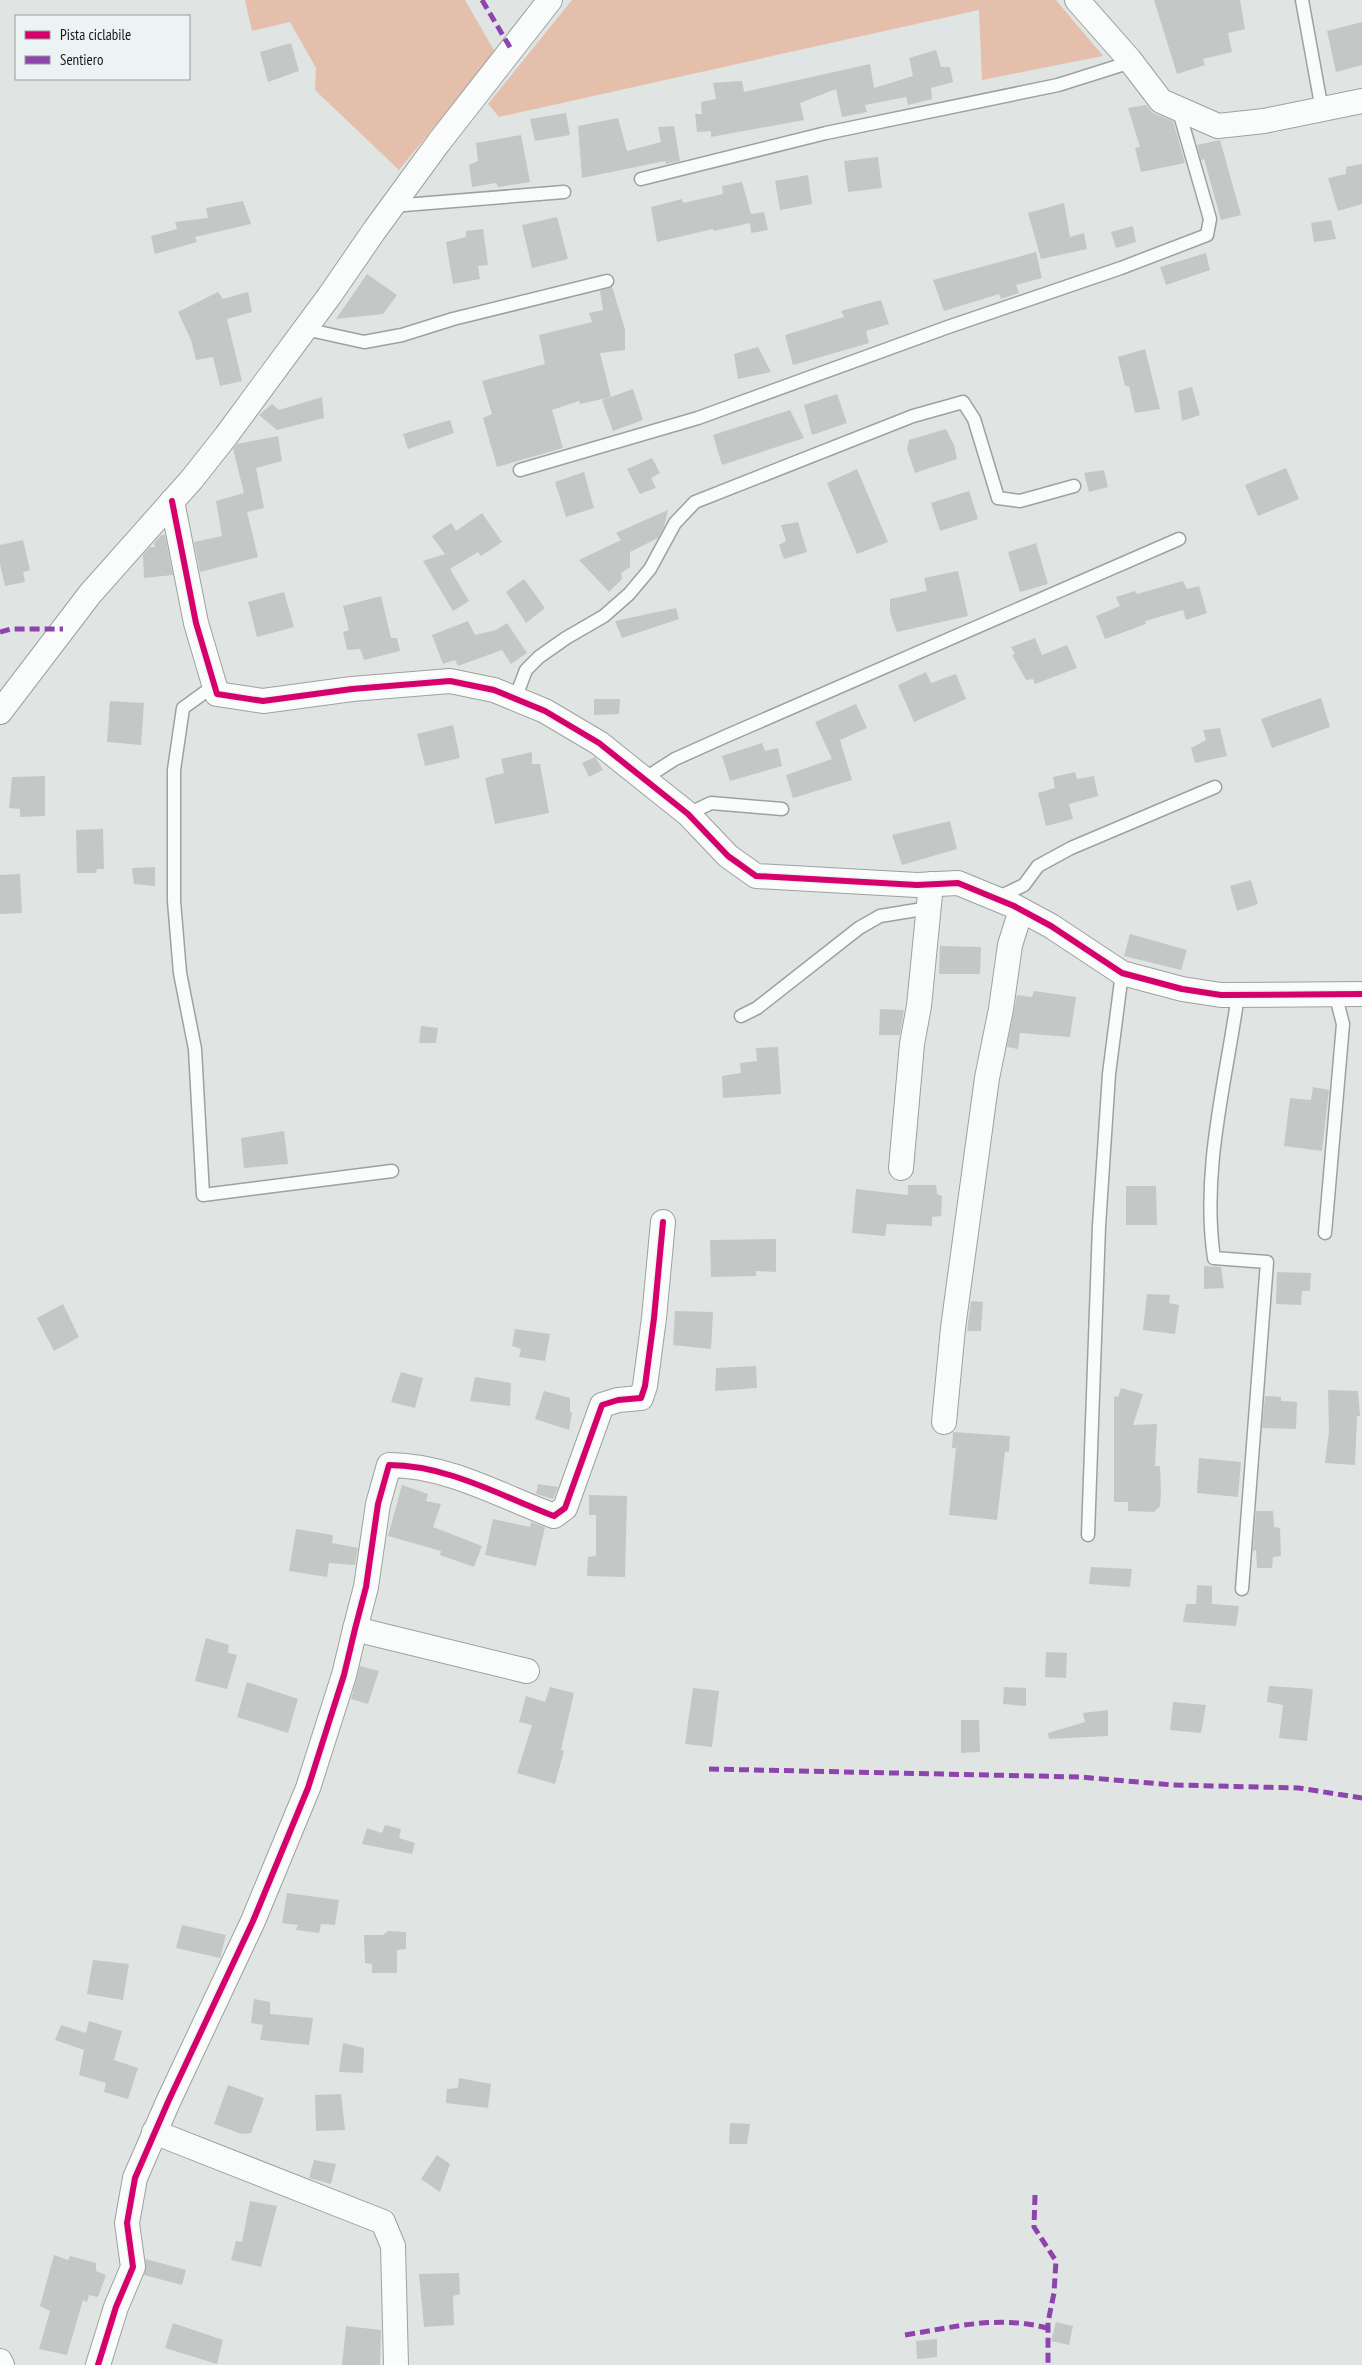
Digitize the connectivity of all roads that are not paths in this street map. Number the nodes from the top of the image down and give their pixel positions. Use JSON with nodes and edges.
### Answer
{"nodes":[{"id":1,"x":550,"y":0,"type":"edge"},
{"id":2,"x":1077,"y":0,"type":"edge"},
{"id":3,"x":1302,"y":0,"type":"edge"},
{"id":4,"x":1131,"y":62,"type":"junction"},
{"id":5,"x":1362,"y":101,"type":"edge"},
{"id":6,"x":1178,"y":108,"type":"junction"},
{"id":7,"x":1322,"y":110,"type":"junction"},
{"id":8,"x":641,"y":179,"type":"dead end"},
{"id":9,"x":564,"y":192,"type":"dead end"},
{"id":10,"x":392,"y":206,"type":"junction"},
{"id":11,"x":607,"y":281,"type":"dead end"},
{"id":12,"x":305,"y":329,"type":"junction"},
{"id":13,"x":520,"y":470,"type":"dead end"},
{"id":14,"x":1074,"y":486,"type":"dead end"},
{"id":15,"x":172,"y":501,"type":"junction"},
{"id":16,"x":1178,"y":539,"type":"dead end"},
{"id":17,"x":215,"y":685,"type":"junction"},
{"id":18,"x":515,"y":699,"type":"junction"},
{"id":19,"x":0,"y":712,"type":"edge"},
{"id":20,"x":644,"y":779,"type":"junction"},
{"id":21,"x":1215,"y":787,"type":"dead end"},
{"id":22,"x":782,"y":809,"type":"dead end"},
{"id":23,"x":688,"y":814,"type":"junction"},
{"id":24,"x":931,"y":884,"type":"junction"},
{"id":25,"x":997,"y":898,"type":"junction"},
{"id":26,"x":929,"y":908,"type":"junction"},
{"id":27,"x":1021,"y":910,"type":"junction"},
{"id":28,"x":1122,"y":973,"type":"junction"},
{"id":29,"x":1335,"y":993,"type":"junction"},
{"id":30,"x":1362,"y":994,"type":"edge"},
{"id":31,"x":1238,"y":995,"type":"junction"},
{"id":32,"x":741,"y":1016,"type":"dead end"},
{"id":33,"x":900,"y":1168,"type":"dead end"},
{"id":34,"x":392,"y":1171,"type":"dead end"},
{"id":35,"x":662,"y":1222,"type":"dead end"},
{"id":36,"x":1325,"y":1233,"type":"dead end"},
{"id":37,"x":944,"y":1422,"type":"dead end"},
{"id":38,"x":1088,"y":1535,"type":"dead end"},
{"id":39,"x":1242,"y":1588,"type":"dead end"},
{"id":40,"x":355,"y":1629,"type":"junction"},
{"id":41,"x":527,"y":1671,"type":"dead end"},
{"id":42,"x":154,"y":2132,"type":"junction"},
{"id":43,"x":0,"y":2361,"type":"edge"},
{"id":44,"x":2,"y":2365,"type":"edge"},
{"id":45,"x":98,"y":2365,"type":"edge"},
{"id":46,"x":396,"y":2365,"type":"edge"}],
"edges":[{"from":1,"to":10,"type":"street"},
{"from":2,"to":4,"type":"street"},
{"from":3,"to":7,"type":"lane"},
{"from":4,"to":6,"type":"street"},
{"from":4,"to":8,"type":"lane"},
{"from":5,"to":7,"type":"street"},
{"from":6,"to":7,"type":"street"},
{"from":6,"to":13,"type":"lane"},
{"from":9,"to":10,"type":"lane"},
{"from":10,"to":12,"type":"street"},
{"from":11,"to":12,"type":"lane"},
{"from":12,"to":15,"type":"street"},
{"from":14,"to":18,"type":"lane"},
{"from":15,"to":17,"type":"street"},
{"from":15,"to":19,"type":"street"},
{"from":16,"to":20,"type":"lane"},
{"from":17,"to":18,"type":"street"},
{"from":17,"to":34,"type":"lane"},
{"from":18,"to":20,"type":"street"},
{"from":20,"to":23,"type":"street"},
{"from":21,"to":25,"type":"lane"},
{"from":22,"to":23,"type":"lane"},
{"from":23,"to":24,"type":"street"},
{"from":24,"to":25,"type":"street"},
{"from":24,"to":26,"type":"street"},
{"from":25,"to":27,"type":"street"},
{"from":26,"to":32,"type":"lane"},
{"from":26,"to":33,"type":"street"},
{"from":27,"to":28,"type":"street"},
{"from":27,"to":37,"type":"street"},
{"from":28,"to":31,"type":"street"},
{"from":28,"to":38,"type":"lane"},
{"from":29,"to":30,"type":"street"},
{"from":29,"to":31,"type":"street"},
{"from":29,"to":36,"type":"lane"},
{"from":31,"to":39,"type":"lane"},
{"from":35,"to":40,"type":"street"},
{"from":40,"to":41,"type":"street"},
{"from":40,"to":42,"type":"street"},
{"from":42,"to":45,"type":"street"},
{"from":42,"to":46,"type":"street"},
{"from":43,"to":44,"type":"street"}]}
